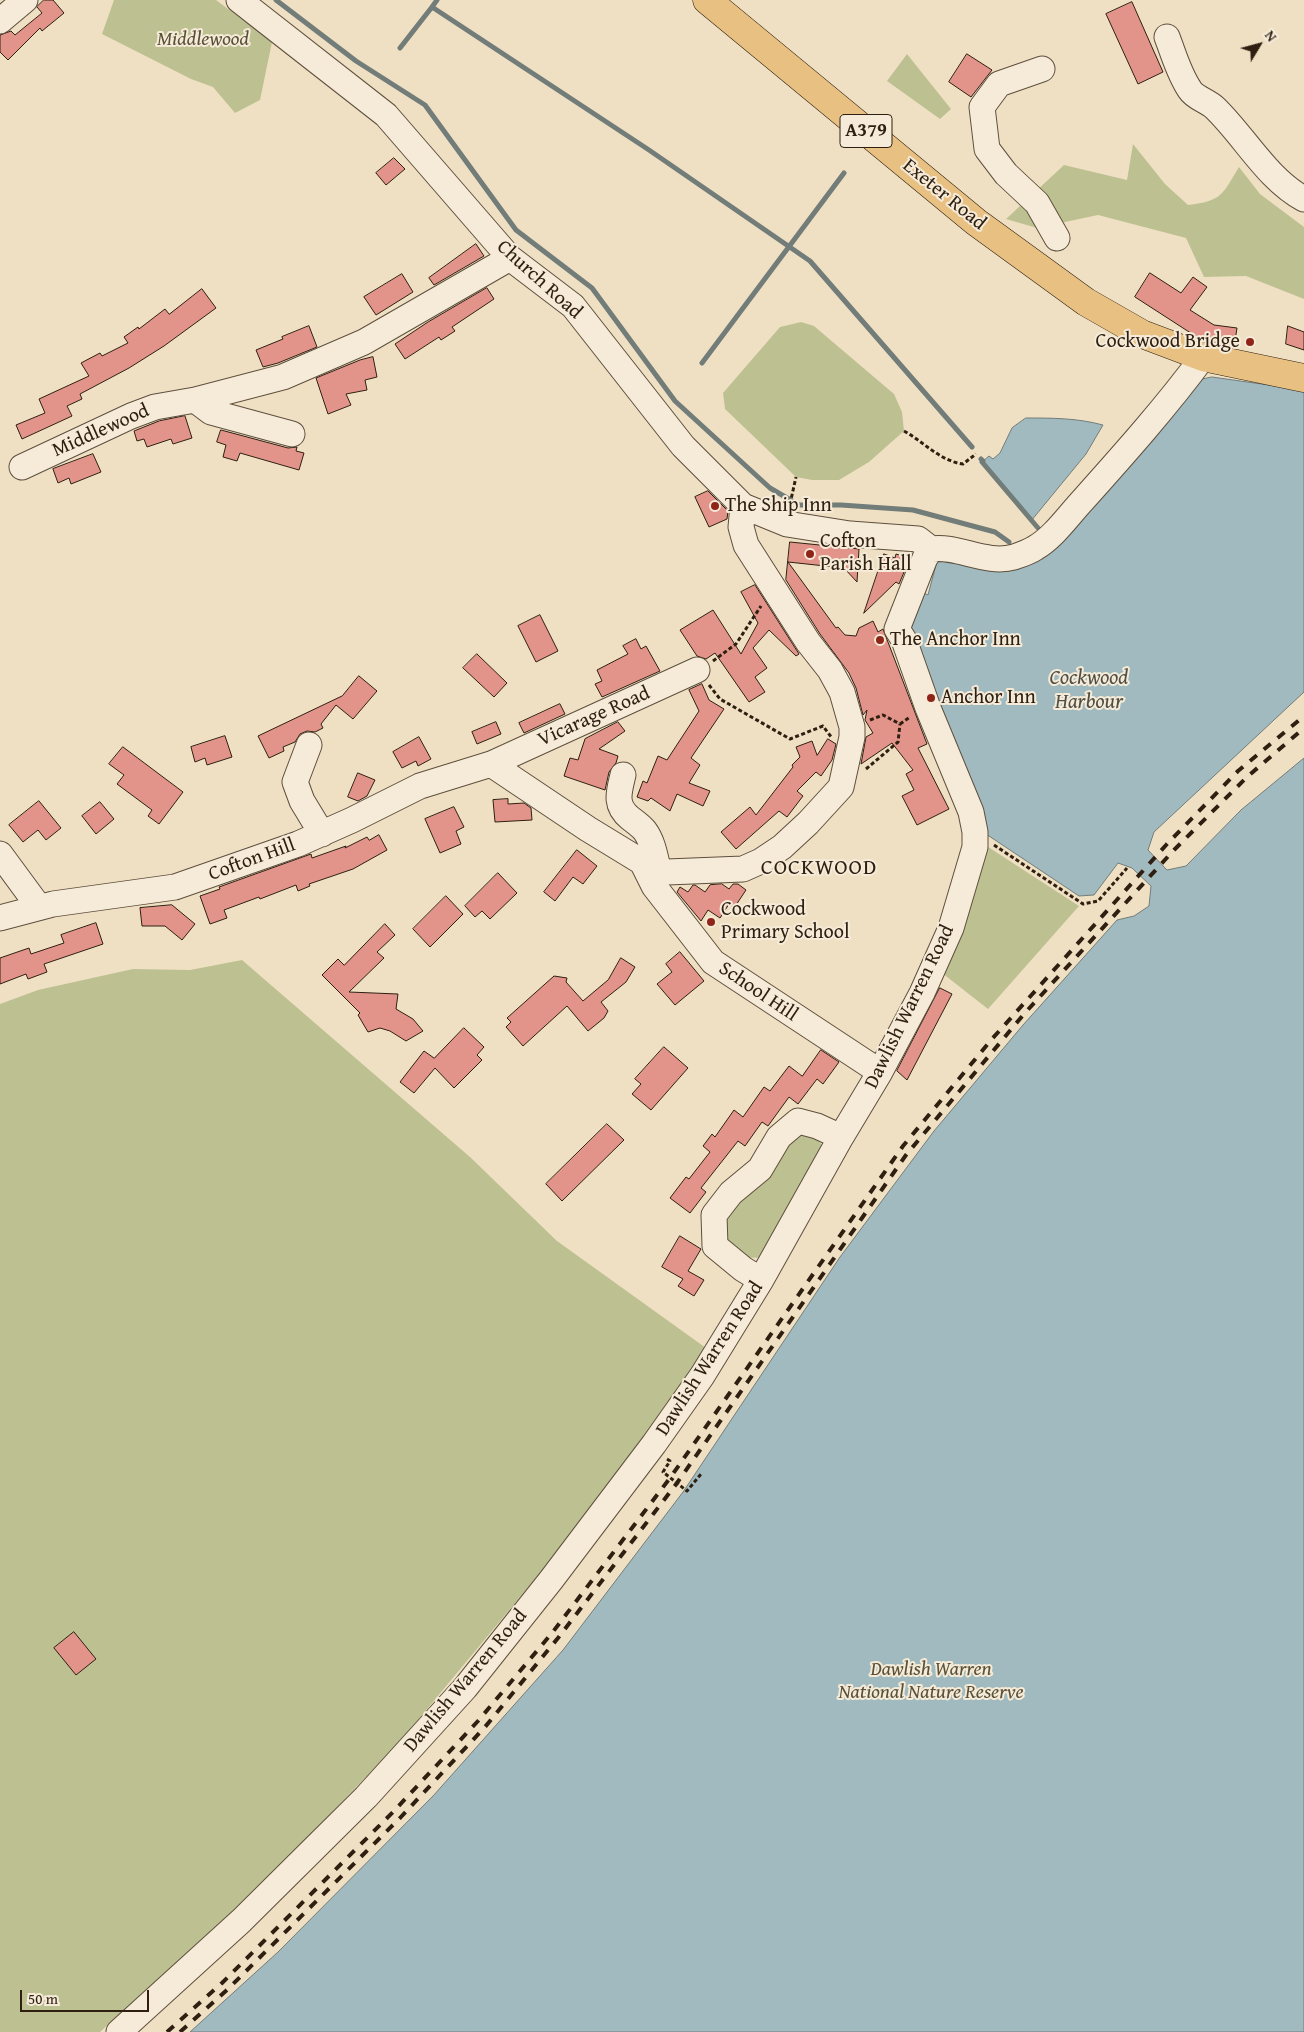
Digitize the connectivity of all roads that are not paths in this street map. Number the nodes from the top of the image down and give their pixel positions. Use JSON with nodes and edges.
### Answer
{"nodes":[{"id":1,"x":239,"y":0,"type":"edge"},
{"id":2,"x":708,"y":0,"type":"edge"},
{"id":3,"x":1167,"y":37,"type":"dead end"},
{"id":4,"x":1042,"y":69,"type":"dead end"},
{"id":5,"x":1304,"y":199,"type":"edge"},
{"id":6,"x":510,"y":258,"type":"junction"},
{"id":7,"x":1028,"y":260,"type":"junction"},
{"id":8,"x":1204,"y":357,"type":"junction"},
{"id":9,"x":1304,"y":378,"type":"edge"},
{"id":10,"x":195,"y":400,"type":"junction"},
{"id":11,"x":292,"y":434,"type":"dead end"},
{"id":12,"x":22,"y":467,"type":"dead end"},
{"id":13,"x":744,"y":506,"type":"junction"},
{"id":14,"x":931,"y":549,"type":"junction"},
{"id":15,"x":697,"y":670,"type":"road end"},
{"id":16,"x":309,"y":745,"type":"dead end"},
{"id":17,"x":491,"y":764,"type":"junction"},
{"id":18,"x":623,"y":775,"type":"dead end"},
{"id":19,"x":322,"y":834,"type":"junction"},
{"id":20,"x":0,"y":854,"type":"edge"},
{"id":21,"x":650,"y":865,"type":"junction"},
{"id":22,"x":39,"y":907,"type":"junction"},
{"id":23,"x":0,"y":918,"type":"edge"},
{"id":24,"x":880,"y":1072,"type":"junction"},
{"id":25,"x":841,"y":1137,"type":"junction"},
{"id":26,"x":762,"y":1280,"type":"junction"},
{"id":27,"x":119,"y":2032,"type":"edge"}],
"edges":[{"from":1,"to":6,"type":"street","name":"Church Road"},
{"from":2,"to":7,"type":"main road","name":"Exeter Road","number":"A379"},
{"from":3,"to":5,"type":"street"},
{"from":4,"to":7,"type":"street"},
{"from":6,"to":10,"type":"street","name":"Middlewood"},
{"from":6,"to":13,"type":"street","name":"Church Road"},
{"from":7,"to":8,"type":"main road","name":"Exeter Road","number":"A379"},
{"from":8,"to":9,"type":"main road","number":"A379"},
{"from":8,"to":14,"type":"street"},
{"from":10,"to":11,"type":"street"},
{"from":10,"to":12,"type":"street","name":"Middlewood"},
{"from":13,"to":14,"type":"street","name":"Church Road"},
{"from":13,"to":21,"type":"street"},
{"from":14,"to":24,"type":"street","name":"Dawlish Warren Road"},
{"from":15,"to":17,"type":"street","name":"Vicarage Road"},
{"from":16,"to":19,"type":"street"},
{"from":17,"to":19,"type":"street","name":"Cofton Hill"},
{"from":17,"to":21,"type":"street"},
{"from":18,"to":21,"type":"street","name":"School Hill"},
{"from":19,"to":22,"type":"street","name":"Cofton Hill"},
{"from":20,"to":22,"type":"street"},
{"from":21,"to":24,"type":"street","name":"School Hill"},
{"from":22,"to":23,"type":"street","name":"Cofton Hill"},
{"from":24,"to":25,"type":"street","name":"Dawlish Warren Road"},
{"from":25,"to":26,"type":"street","name":"Dawlish Warren Road"},
{"from":25,"to":26,"type":"street"},
{"from":26,"to":27,"type":"street","name":"Dawlish Warren Road"}]}
